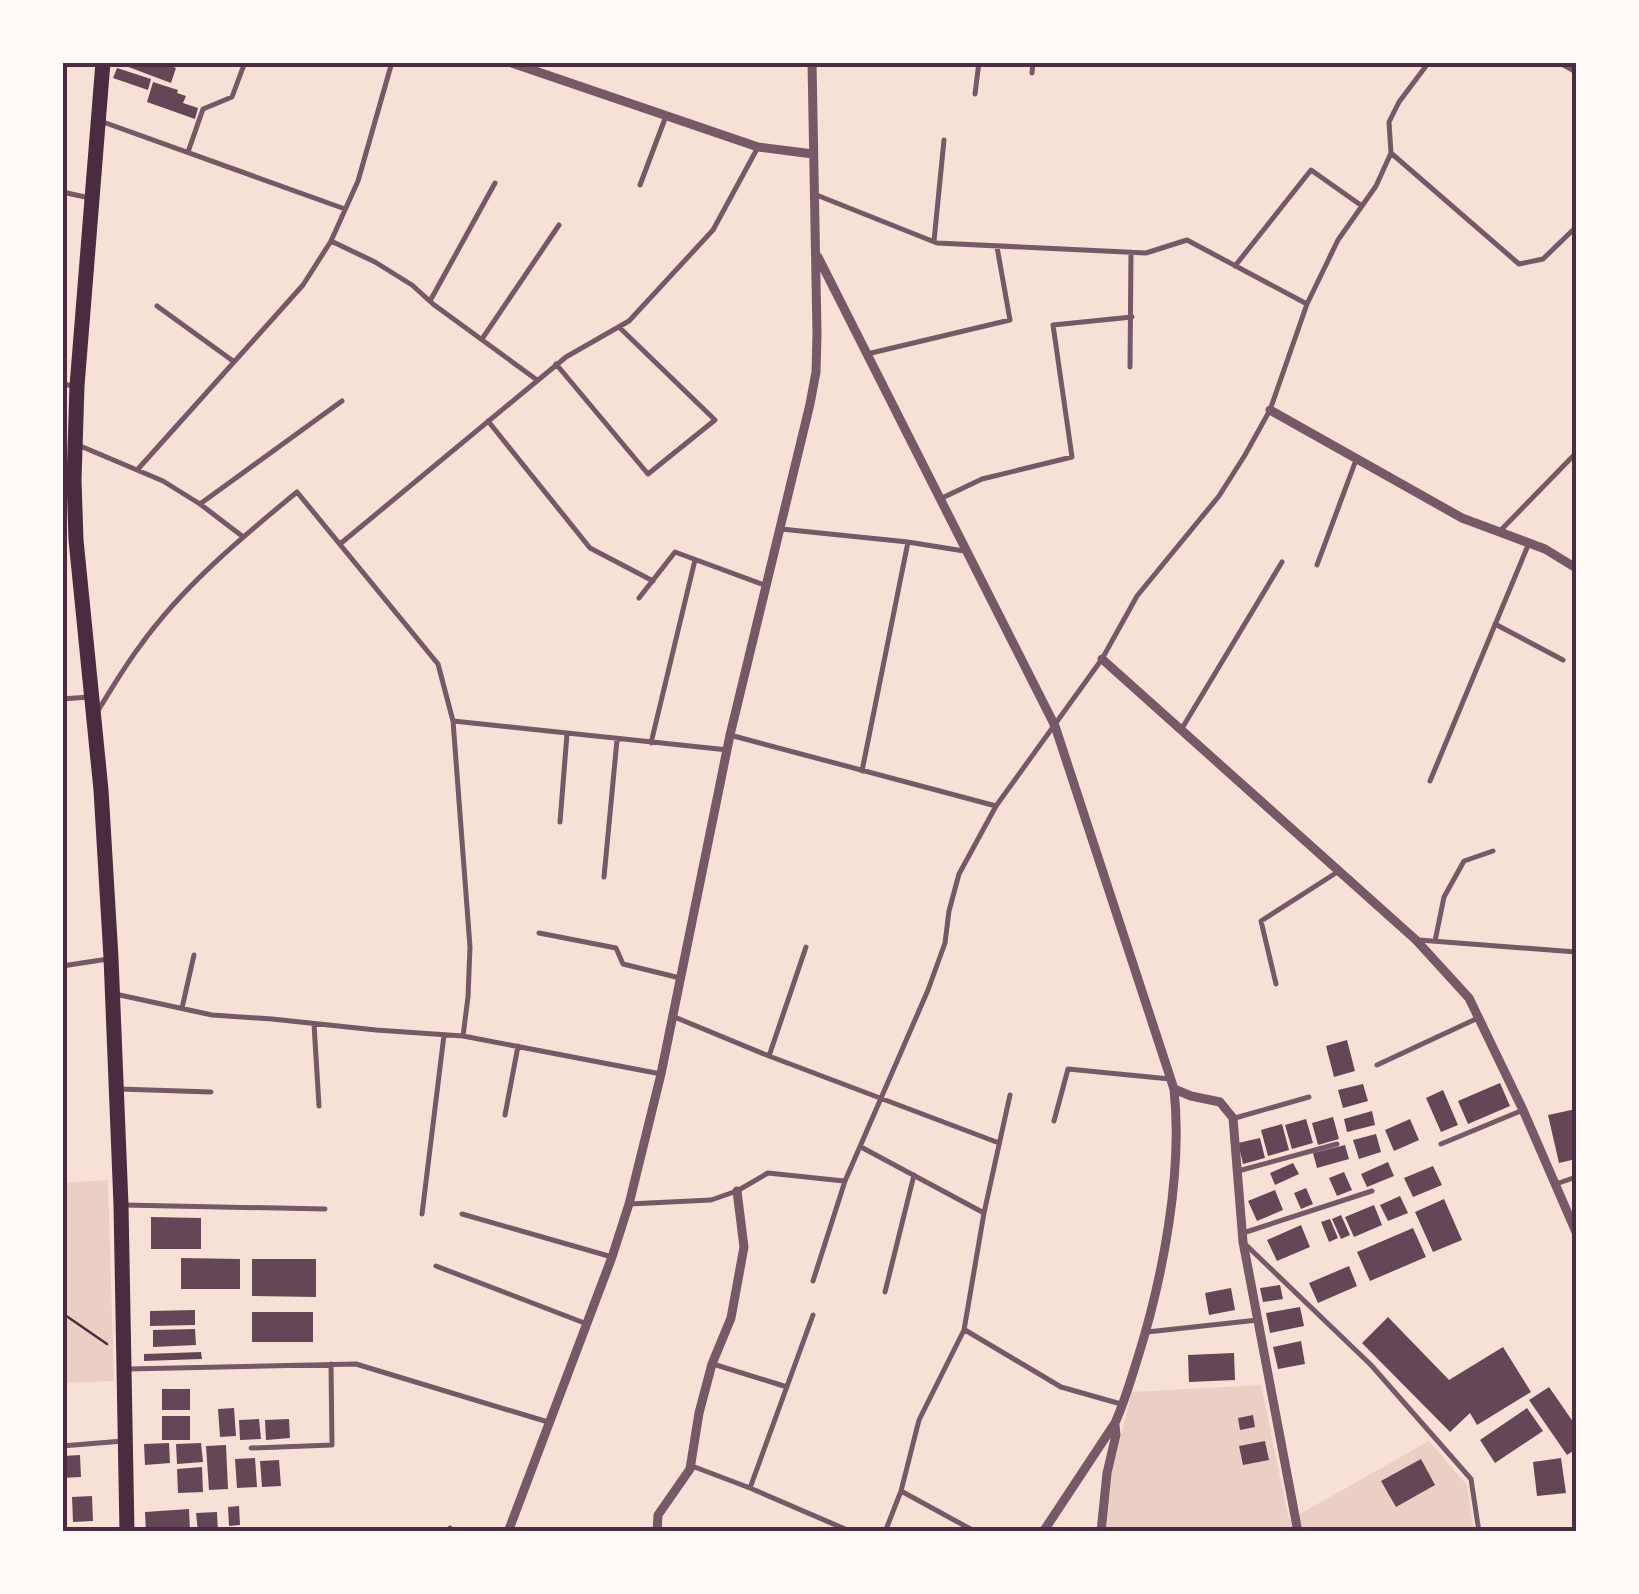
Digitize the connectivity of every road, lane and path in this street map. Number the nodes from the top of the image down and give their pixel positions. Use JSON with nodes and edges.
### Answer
{"nodes":[{"id":1,"x":104,"y":62,"type":"edge"},
{"id":2,"x":246,"y":62,"type":"edge"},
{"id":3,"x":392,"y":62,"type":"edge"},
{"id":4,"x":812,"y":62,"type":"edge"},
{"id":5,"x":980,"y":62,"type":"edge"},
{"id":6,"x":1033,"y":62,"type":"edge"},
{"id":7,"x":1428,"y":62,"type":"edge"},
{"id":8,"x":1546,"y":62,"type":"edge"},
{"id":9,"x":511,"y":63,"type":"edge"},
{"id":10,"x":1032,"y":72,"type":"dead end"},
{"id":11,"x":1576,"y":72,"type":"edge"},
{"id":12,"x":975,"y":94,"type":"dead end"},
{"id":13,"x":666,"y":116,"type":"junction"},
{"id":14,"x":99,"y":120,"type":"junction"},
{"id":15,"x":944,"y":140,"type":"dead end"},
{"id":16,"x":758,"y":147,"type":"junction"},
{"id":17,"x":188,"y":152,"type":"junction"},
{"id":18,"x":814,"y":154,"type":"junction"},
{"id":19,"x":1391,"y":154,"type":"junction"},
{"id":20,"x":495,"y":183,"type":"dead end"},
{"id":21,"x":640,"y":185,"type":"dead end"},
{"id":22,"x":62,"y":192,"type":"edge"},
{"id":23,"x":814,"y":194,"type":"junction"},
{"id":24,"x":93,"y":198,"type":"junction"},
{"id":25,"x":1362,"y":206,"type":"junction"},
{"id":26,"x":345,"y":209,"type":"junction"},
{"id":27,"x":558,"y":226,"type":"dead end"},
{"id":28,"x":1576,"y":227,"type":"edge"},
{"id":29,"x":331,"y":241,"type":"junction"},
{"id":30,"x":934,"y":242,"type":"junction"},
{"id":31,"x":997,"y":247,"type":"junction"},
{"id":32,"x":1131,"y":252,"type":"junction"},
{"id":33,"x":817,"y":255,"type":"junction"},
{"id":34,"x":1236,"y":266,"type":"junction"},
{"id":35,"x":430,"y":301,"type":"junction"},
{"id":36,"x":1307,"y":304,"type":"junction"},
{"id":37,"x":157,"y":306,"type":"dead end"},
{"id":38,"x":1132,"y":317,"type":"junction"},
{"id":39,"x":618,"y":327,"type":"junction"},
{"id":40,"x":482,"y":340,"type":"junction"},
{"id":41,"x":867,"y":354,"type":"junction"},
{"id":42,"x":233,"y":361,"type":"junction"},
{"id":43,"x":556,"y":364,"type":"junction"},
{"id":44,"x":1130,"y":367,"type":"dead end"},
{"id":45,"x":537,"y":380,"type":"junction"},
{"id":46,"x":70,"y":385,"type":"edge"},
{"id":47,"x":342,"y":401,"type":"dead end"},
{"id":48,"x":1270,"y":410,"type":"junction"},
{"id":49,"x":488,"y":421,"type":"junction"},
{"id":50,"x":75,"y":444,"type":"junction"},
{"id":51,"x":1576,"y":453,"type":"edge"},
{"id":52,"x":1356,"y":460,"type":"junction"},
{"id":53,"x":138,"y":468,"type":"junction"},
{"id":54,"x":940,"y":499,"type":"junction"},
{"id":55,"x":200,"y":504,"type":"junction"},
{"id":56,"x":781,"y":529,"type":"junction"},
{"id":57,"x":1499,"y":532,"type":"junction"},
{"id":58,"x":242,"y":536,"type":"junction"},
{"id":59,"x":69,"y":540,"type":"edge"},
{"id":60,"x":908,"y":542,"type":"junction"},
{"id":61,"x":1529,"y":543,"type":"junction"},
{"id":62,"x":340,"y":544,"type":"junction"},
{"id":63,"x":966,"y":551,"type":"junction"},
{"id":64,"x":696,"y":560,"type":"junction"},
{"id":65,"x":1282,"y":562,"type":"dead end"},
{"id":66,"x":1316,"y":564,"type":"dead end"},
{"id":67,"x":1576,"y":568,"type":"edge"},
{"id":68,"x":653,"y":581,"type":"junction"},
{"id":69,"x":767,"y":586,"type":"junction"},
{"id":70,"x":639,"y":598,"type":"dead end"},
{"id":71,"x":1495,"y":624,"type":"junction"},
{"id":72,"x":1102,"y":659,"type":"junction"},
{"id":73,"x":1563,"y":660,"type":"dead end"},
{"id":74,"x":91,"y":697,"type":"junction"},
{"id":75,"x":62,"y":699,"type":"edge"},
{"id":76,"x":94,"y":718,"type":"junction"},
{"id":77,"x":453,"y":721,"type":"junction"},
{"id":78,"x":1054,"y":726,"type":"junction"},
{"id":79,"x":1182,"y":730,"type":"junction"},
{"id":80,"x":567,"y":734,"type":"junction"},
{"id":81,"x":730,"y":735,"type":"junction"},
{"id":82,"x":618,"y":740,"type":"junction"},
{"id":83,"x":652,"y":743,"type":"junction"},
{"id":84,"x":728,"y":750,"type":"junction"},
{"id":85,"x":862,"y":771,"type":"junction"},
{"id":86,"x":1430,"y":781,"type":"dead end"},
{"id":87,"x":996,"y":806,"type":"junction"},
{"id":88,"x":560,"y":822,"type":"dead end"},
{"id":89,"x":1493,"y":851,"type":"dead end"},
{"id":90,"x":1339,"y":871,"type":"junction"},
{"id":91,"x":604,"y":877,"type":"dead end"},
{"id":92,"x":539,"y":933,"type":"dead end"},
{"id":93,"x":1416,"y":940,"type":"junction"},
{"id":94,"x":1435,"y":942,"type":"junction"},
{"id":95,"x":806,"y":947,"type":"dead end"},
{"id":96,"x":1576,"y":952,"type":"edge"},
{"id":97,"x":194,"y":955,"type":"dead end"},
{"id":98,"x":111,"y":958,"type":"junction"},
{"id":99,"x":62,"y":966,"type":"edge"},
{"id":100,"x":680,"y":978,"type":"junction"},
{"id":101,"x":1276,"y":984,"type":"dead end"},
{"id":102,"x":112,"y":994,"type":"junction"},
{"id":103,"x":182,"y":1008,"type":"junction"},
{"id":104,"x":672,"y":1016,"type":"junction"},
{"id":105,"x":1478,"y":1018,"type":"junction"},
{"id":106,"x":314,"y":1024,"type":"junction"},
{"id":107,"x":444,"y":1035,"type":"junction"},
{"id":108,"x":463,"y":1036,"type":"junction"},
{"id":109,"x":518,"y":1046,"type":"junction"},
{"id":110,"x":769,"y":1056,"type":"junction"},
{"id":111,"x":1377,"y":1065,"type":"dead end"},
{"id":112,"x":660,"y":1074,"type":"junction"},
{"id":113,"x":1172,"y":1084,"type":"junction"},
{"id":114,"x":116,"y":1088,"type":"junction"},
{"id":115,"x":211,"y":1092,"type":"dead end"},
{"id":116,"x":1010,"y":1095,"type":"dead end"},
{"id":117,"x":882,"y":1098,"type":"junction"},
{"id":118,"x":1309,"y":1098,"type":"dead end"},
{"id":119,"x":319,"y":1106,"type":"dead end"},
{"id":120,"x":1523,"y":1110,"type":"junction"},
{"id":121,"x":504,"y":1116,"type":"dead end"},
{"id":122,"x":1233,"y":1118,"type":"junction"},
{"id":123,"x":1054,"y":1121,"type":"dead end"},
{"id":124,"x":999,"y":1142,"type":"junction"},
{"id":125,"x":1337,"y":1144,"type":"dead end"},
{"id":126,"x":1440,"y":1144,"type":"dead end"},
{"id":127,"x":861,"y":1146,"type":"junction"},
{"id":128,"x":1236,"y":1171,"type":"junction"},
{"id":129,"x":914,"y":1175,"type":"junction"},
{"id":130,"x":1576,"y":1177,"type":"edge"},
{"id":131,"x":845,"y":1181,"type":"junction"},
{"id":132,"x":1556,"y":1184,"type":"junction"},
{"id":133,"x":736,"y":1192,"type":"junction"},
{"id":134,"x":1372,"y":1192,"type":"dead end"},
{"id":135,"x":629,"y":1204,"type":"junction"},
{"id":136,"x":121,"y":1205,"type":"junction"},
{"id":137,"x":325,"y":1209,"type":"dead end"},
{"id":138,"x":984,"y":1213,"type":"junction"},
{"id":139,"x":422,"y":1214,"type":"dead end"},
{"id":140,"x":462,"y":1214,"type":"dead end"},
{"id":141,"x":1576,"y":1232,"type":"edge"},
{"id":142,"x":1243,"y":1238,"type":"junction"},
{"id":143,"x":612,"y":1257,"type":"junction"},
{"id":144,"x":436,"y":1266,"type":"dead end"},
{"id":145,"x":813,"y":1281,"type":"dead end"},
{"id":146,"x":884,"y":1292,"type":"dead end"},
{"id":147,"x":62,"y":1313,"type":"edge"},
{"id":148,"x":813,"y":1315,"type":"dead end"},
{"id":149,"x":1258,"y":1320,"type":"junction"},
{"id":150,"x":588,"y":1324,"type":"junction"},
{"id":151,"x":964,"y":1330,"type":"junction"},
{"id":152,"x":1146,"y":1332,"type":"junction"},
{"id":153,"x":125,"y":1363,"type":"junction"},
{"id":154,"x":331,"y":1364,"type":"junction"},
{"id":155,"x":712,"y":1364,"type":"junction"},
{"id":156,"x":787,"y":1387,"type":"junction"},
{"id":157,"x":1124,"y":1404,"type":"junction"},
{"id":158,"x":551,"y":1422,"type":"junction"},
{"id":159,"x":1115,"y":1422,"type":"junction"},
{"id":160,"x":126,"y":1441,"type":"junction"},
{"id":161,"x":62,"y":1446,"type":"edge"},
{"id":162,"x":251,"y":1448,"type":"dead end"},
{"id":163,"x":690,"y":1466,"type":"junction"},
{"id":164,"x":750,"y":1488,"type":"junction"},
{"id":165,"x":900,"y":1491,"type":"junction"},
{"id":166,"x":127,"y":1532,"type":"edge"},
{"id":167,"x":508,"y":1532,"type":"edge"},
{"id":168,"x":657,"y":1532,"type":"edge"},
{"id":169,"x":852,"y":1532,"type":"edge"},
{"id":170,"x":885,"y":1532,"type":"edge"},
{"id":171,"x":976,"y":1532,"type":"edge"},
{"id":172,"x":1043,"y":1532,"type":"edge"},
{"id":173,"x":1101,"y":1532,"type":"edge"},
{"id":174,"x":1298,"y":1532,"type":"edge"},
{"id":175,"x":1479,"y":1532,"type":"edge"}],
"edges":[{"from":1,"to":14,"type":"main road"},
{"from":2,"to":17,"type":"lane"},
{"from":3,"to":26,"type":"lane"},
{"from":4,"to":18,"type":"street"},
{"from":5,"to":12,"type":"lane"},
{"from":6,"to":10,"type":"lane"},
{"from":7,"to":19,"type":"lane"},
{"from":8,"to":11,"type":"lane"},
{"from":9,"to":13,"type":"street"},
{"from":13,"to":16,"type":"street"},
{"from":13,"to":21,"type":"lane"},
{"from":14,"to":17,"type":"lane"},
{"from":14,"to":24,"type":"main road"},
{"from":15,"to":30,"type":"lane"},
{"from":16,"to":18,"type":"street"},
{"from":16,"to":39,"type":"lane"},
{"from":17,"to":26,"type":"lane"},
{"from":18,"to":23,"type":"street"},
{"from":19,"to":25,"type":"lane"},
{"from":19,"to":28,"type":"lane"},
{"from":20,"to":35,"type":"lane"},
{"from":22,"to":24,"type":"lane"},
{"from":23,"to":30,"type":"lane"},
{"from":23,"to":33,"type":"street"},
{"from":24,"to":46,"type":"main road"},
{"from":25,"to":34,"type":"lane"},
{"from":25,"to":36,"type":"lane"},
{"from":26,"to":29,"type":"lane"},
{"from":27,"to":40,"type":"lane"},
{"from":29,"to":35,"type":"lane"},
{"from":29,"to":42,"type":"lane"},
{"from":30,"to":31,"type":"lane"},
{"from":31,"to":32,"type":"lane"},
{"from":31,"to":41,"type":"lane"},
{"from":32,"to":34,"type":"lane"},
{"from":32,"to":38,"type":"lane"},
{"from":33,"to":41,"type":"street"},
{"from":33,"to":56,"type":"street"},
{"from":34,"to":36,"type":"lane"},
{"from":35,"to":40,"type":"lane"},
{"from":36,"to":48,"type":"lane"},
{"from":37,"to":42,"type":"lane"},
{"from":38,"to":44,"type":"lane"},
{"from":38,"to":54,"type":"lane"},
{"from":39,"to":43,"type":"lane"},
{"from":39,"to":43,"type":"lane"},
{"from":40,"to":45,"type":"lane"},
{"from":41,"to":54,"type":"street"},
{"from":42,"to":53,"type":"lane"},
{"from":43,"to":45,"type":"lane"},
{"from":45,"to":49,"type":"lane"},
{"from":46,"to":50,"type":"main road"},
{"from":47,"to":55,"type":"lane"},
{"from":48,"to":52,"type":"street"},
{"from":48,"to":72,"type":"lane"},
{"from":49,"to":62,"type":"lane"},
{"from":49,"to":68,"type":"lane"},
{"from":50,"to":53,"type":"lane"},
{"from":50,"to":59,"type":"main road"},
{"from":51,"to":57,"type":"lane"},
{"from":52,"to":57,"type":"street"},
{"from":52,"to":66,"type":"lane"},
{"from":53,"to":55,"type":"lane"},
{"from":54,"to":63,"type":"street"},
{"from":55,"to":58,"type":"lane"},
{"from":56,"to":60,"type":"lane"},
{"from":56,"to":69,"type":"street"},
{"from":57,"to":61,"type":"street"},
{"from":58,"to":62,"type":"lane"},
{"from":58,"to":76,"type":"lane"},
{"from":59,"to":74,"type":"main road"},
{"from":60,"to":63,"type":"lane"},
{"from":60,"to":85,"type":"lane"},
{"from":61,"to":67,"type":"street"},
{"from":61,"to":71,"type":"lane"},
{"from":62,"to":77,"type":"lane"},
{"from":63,"to":78,"type":"street"},
{"from":64,"to":68,"type":"lane"},
{"from":64,"to":69,"type":"lane"},
{"from":64,"to":83,"type":"lane"},
{"from":65,"to":79,"type":"lane"},
{"from":68,"to":70,"type":"lane"},
{"from":69,"to":81,"type":"street"},
{"from":71,"to":73,"type":"lane"},
{"from":71,"to":86,"type":"lane"},
{"from":72,"to":78,"type":"lane"},
{"from":72,"to":79,"type":"street"},
{"from":74,"to":75,"type":"lane"},
{"from":74,"to":76,"type":"main road"},
{"from":76,"to":98,"type":"main road"},
{"from":77,"to":80,"type":"lane"},
{"from":77,"to":108,"type":"lane"},
{"from":78,"to":87,"type":"lane"},
{"from":78,"to":113,"type":"street"},
{"from":79,"to":90,"type":"street"},
{"from":80,"to":82,"type":"lane"},
{"from":80,"to":88,"type":"lane"},
{"from":81,"to":84,"type":"street"},
{"from":81,"to":85,"type":"lane"},
{"from":82,"to":83,"type":"lane"},
{"from":82,"to":91,"type":"lane"},
{"from":83,"to":84,"type":"lane"},
{"from":84,"to":100,"type":"street"},
{"from":85,"to":87,"type":"lane"},
{"from":87,"to":117,"type":"lane"},
{"from":89,"to":94,"type":"lane"},
{"from":90,"to":93,"type":"street"},
{"from":90,"to":101,"type":"lane"},
{"from":92,"to":100,"type":"lane"},
{"from":93,"to":94,"type":"lane"},
{"from":93,"to":105,"type":"street"},
{"from":94,"to":96,"type":"lane"},
{"from":95,"to":110,"type":"lane"},
{"from":97,"to":103,"type":"lane"},
{"from":98,"to":99,"type":"lane"},
{"from":98,"to":102,"type":"main road"},
{"from":100,"to":104,"type":"street"},
{"from":102,"to":103,"type":"lane"},
{"from":102,"to":114,"type":"main road"},
{"from":103,"to":106,"type":"lane"},
{"from":104,"to":110,"type":"lane"},
{"from":104,"to":112,"type":"street"},
{"from":105,"to":111,"type":"lane"},
{"from":105,"to":120,"type":"street"},
{"from":106,"to":107,"type":"lane"},
{"from":106,"to":119,"type":"lane"},
{"from":107,"to":108,"type":"lane"},
{"from":107,"to":139,"type":"lane"},
{"from":108,"to":109,"type":"lane"},
{"from":109,"to":112,"type":"lane"},
{"from":109,"to":121,"type":"lane"},
{"from":110,"to":117,"type":"lane"},
{"from":112,"to":135,"type":"street"},
{"from":113,"to":122,"type":"street"},
{"from":113,"to":123,"type":"lane"},
{"from":113,"to":152,"type":"street"},
{"from":114,"to":115,"type":"lane"},
{"from":114,"to":136,"type":"main road"},
{"from":116,"to":124,"type":"lane"},
{"from":117,"to":124,"type":"lane"},
{"from":117,"to":127,"type":"lane"},
{"from":118,"to":122,"type":"lane"},
{"from":120,"to":126,"type":"lane"},
{"from":120,"to":132,"type":"street"},
{"from":122,"to":128,"type":"street"},
{"from":124,"to":138,"type":"lane"},
{"from":125,"to":128,"type":"lane"},
{"from":127,"to":129,"type":"lane"},
{"from":127,"to":131,"type":"lane"},
{"from":128,"to":142,"type":"street"},
{"from":129,"to":138,"type":"lane"},
{"from":129,"to":146,"type":"lane"},
{"from":130,"to":132,"type":"lane"},
{"from":131,"to":133,"type":"lane"},
{"from":131,"to":145,"type":"lane"},
{"from":132,"to":141,"type":"street"},
{"from":133,"to":135,"type":"lane"},
{"from":133,"to":155,"type":"street"},
{"from":134,"to":142,"type":"lane"},
{"from":135,"to":143,"type":"street"},
{"from":136,"to":137,"type":"lane"},
{"from":136,"to":153,"type":"main road"},
{"from":138,"to":151,"type":"lane"},
{"from":140,"to":143,"type":"lane"},
{"from":142,"to":149,"type":"street"},
{"from":142,"to":175,"type":"lane"},
{"from":143,"to":150,"type":"street"},
{"from":144,"to":150,"type":"lane"},
{"from":147,"to":153,"type":"path"},
{"from":148,"to":156,"type":"lane"},
{"from":149,"to":152,"type":"lane"},
{"from":149,"to":174,"type":"street"},
{"from":150,"to":158,"type":"street"},
{"from":151,"to":157,"type":"lane"},
{"from":151,"to":165,"type":"lane"},
{"from":152,"to":157,"type":"street"},
{"from":153,"to":154,"type":"lane"},
{"from":153,"to":160,"type":"main road"},
{"from":154,"to":158,"type":"lane"},
{"from":154,"to":162,"type":"lane"},
{"from":155,"to":156,"type":"lane"},
{"from":155,"to":163,"type":"street"},
{"from":156,"to":164,"type":"lane"},
{"from":157,"to":159,"type":"street"},
{"from":158,"to":167,"type":"street"},
{"from":159,"to":172,"type":"street"},
{"from":159,"to":173,"type":"street"},
{"from":160,"to":161,"type":"lane"},
{"from":160,"to":166,"type":"main road"},
{"from":163,"to":164,"type":"lane"},
{"from":163,"to":168,"type":"street"},
{"from":164,"to":169,"type":"lane"},
{"from":165,"to":170,"type":"lane"},
{"from":165,"to":171,"type":"lane"}]}
